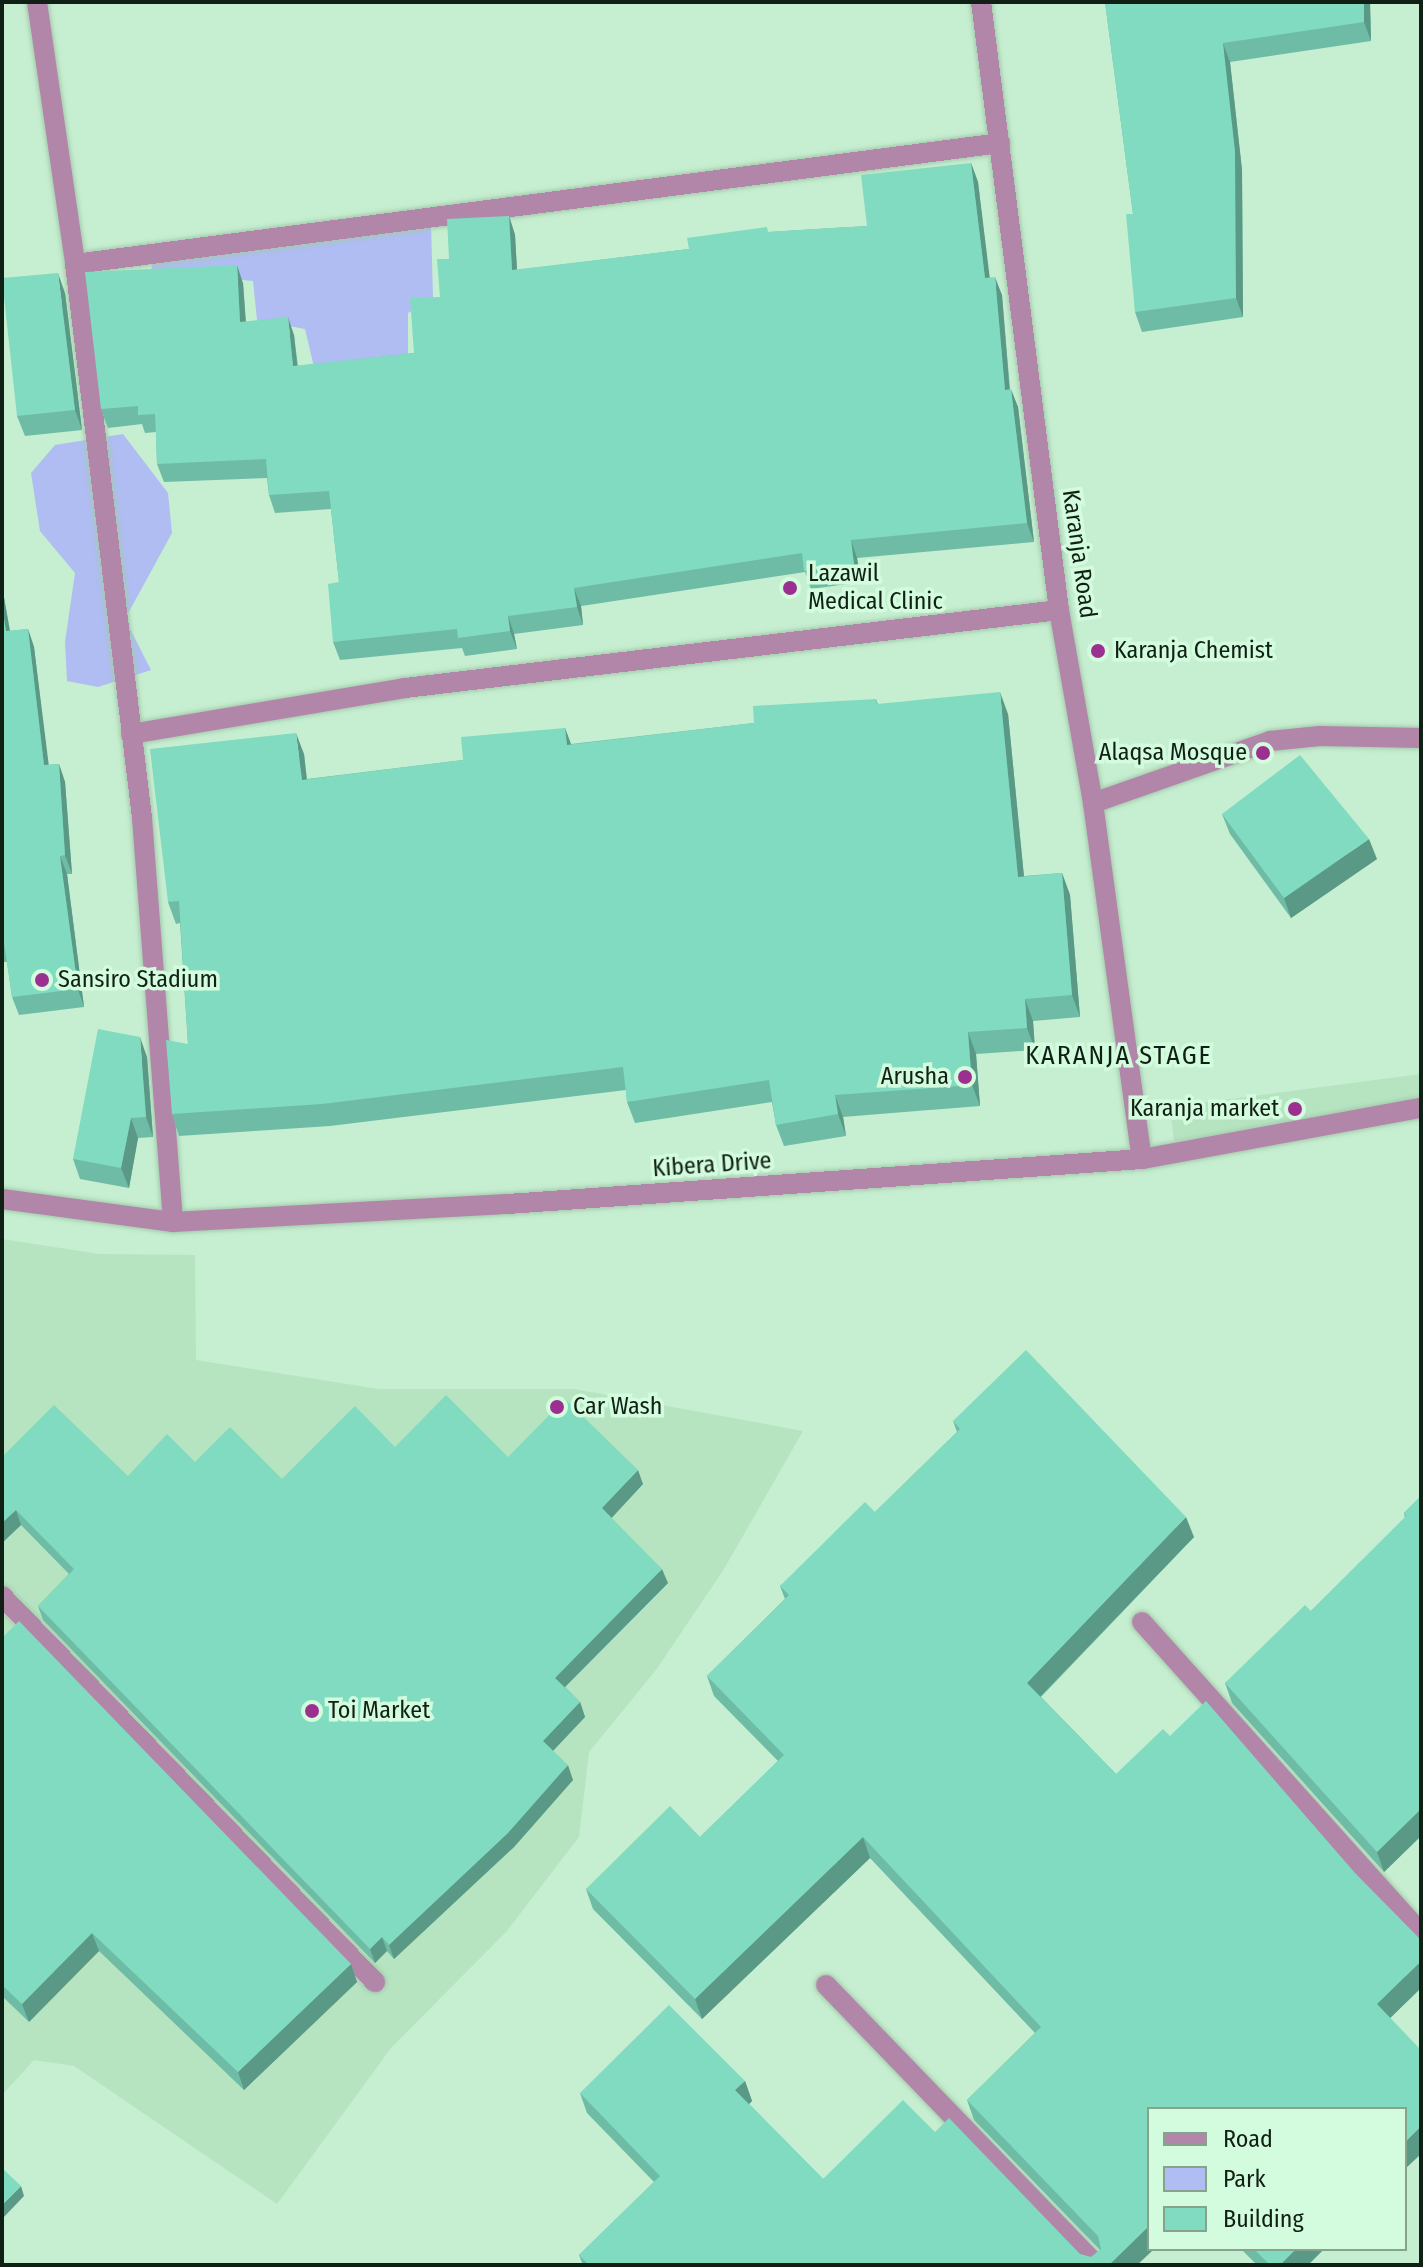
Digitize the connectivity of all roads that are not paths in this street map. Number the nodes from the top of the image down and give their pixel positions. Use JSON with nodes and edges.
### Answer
{"nodes":[{"id":1,"x":37,"y":2,"type":"edge"},
{"id":2,"x":981,"y":2,"type":"edge"},
{"id":3,"x":1000,"y":143,"type":"junction"},
{"id":4,"x":75,"y":264,"type":"junction"},
{"id":5,"x":1059,"y":610,"type":"junction"},
{"id":6,"x":131,"y":734,"type":"junction"},
{"id":7,"x":1421,"y":738,"type":"edge"},
{"id":8,"x":1093,"y":803,"type":"junction"},
{"id":9,"x":1421,"y":1108,"type":"edge"},
{"id":10,"x":1142,"y":1159,"type":"junction"},
{"id":11,"x":2,"y":1199,"type":"edge"},
{"id":12,"x":173,"y":1222,"type":"junction"},
{"id":13,"x":2,"y":1596,"type":"edge"},
{"id":14,"x":1142,"y":1622,"type":"dead end"},
{"id":15,"x":1421,"y":1933,"type":"edge"},
{"id":16,"x":375,"y":1982,"type":"dead end"},
{"id":17,"x":826,"y":1985,"type":"dead end"},
{"id":18,"x":1096,"y":2265,"type":"edge"}],
"edges":[{"from":1,"to":4,"type":"street"},
{"from":2,"to":3,"type":"street","name":"Karanja Road"},
{"from":3,"to":4,"type":"street"},
{"from":3,"to":5,"type":"street","name":"Karanja Road"},
{"from":4,"to":6,"type":"street"},
{"from":5,"to":6,"type":"street"},
{"from":5,"to":8,"type":"street","name":"Karanja Road"},
{"from":6,"to":12,"type":"street"},
{"from":7,"to":8,"type":"street"},
{"from":8,"to":10,"type":"street","name":"Karanja Road"},
{"from":9,"to":10,"type":"street","name":"Kibera Drive"},
{"from":10,"to":12,"type":"street","name":"Kibera Drive"},
{"from":11,"to":12,"type":"street","name":"Kibera Drive"},
{"from":13,"to":16,"type":"street"},
{"from":14,"to":15,"type":"street"},
{"from":17,"to":18,"type":"street"}]}
